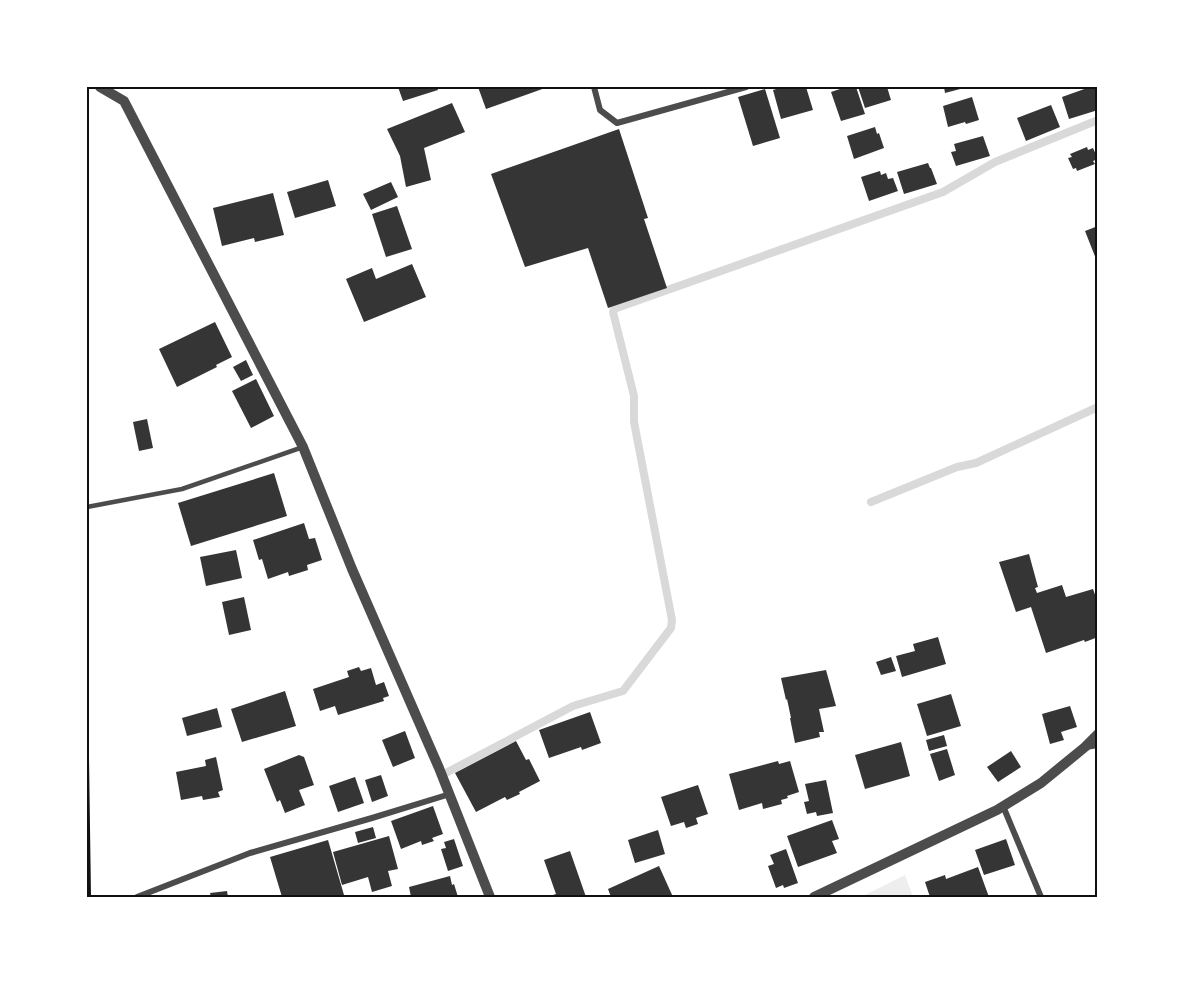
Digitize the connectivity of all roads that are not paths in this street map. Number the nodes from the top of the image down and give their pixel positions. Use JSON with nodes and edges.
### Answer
{"nodes":[{"id":1,"x":100,"y":87,"type":"edge"},
{"id":2,"x":594,"y":87,"type":"edge"},
{"id":3,"x":746,"y":87,"type":"edge"},
{"id":4,"x":303,"y":447,"type":"junction"},
{"id":5,"x":87,"y":507,"type":"edge"},
{"id":6,"x":1098,"y":734,"type":"edge"},
{"id":7,"x":1098,"y":745,"type":"edge"},
{"id":8,"x":1085,"y":747,"type":"junction"},
{"id":9,"x":450,"y":794,"type":"junction"},
{"id":10,"x":1003,"y":806,"type":"junction"},
{"id":11,"x":152,"y":893,"type":"edge"},
{"id":12,"x":136,"y":897,"type":"edge"},
{"id":13,"x":490,"y":897,"type":"edge"},
{"id":14,"x":814,"y":897,"type":"edge"},
{"id":15,"x":1041,"y":897,"type":"edge"}],
"edges":[{"from":1,"to":4,"type":"street"},
{"from":2,"to":3,"type":"street"},
{"from":4,"to":5,"type":"lane"},
{"from":4,"to":9,"type":"street"},
{"from":6,"to":8,"type":"street"},
{"from":7,"to":8,"type":"street"},
{"from":8,"to":10,"type":"street"},
{"from":9,"to":11,"type":"street"},
{"from":9,"to":13,"type":"street"},
{"from":10,"to":14,"type":"street"},
{"from":10,"to":15,"type":"street"},
{"from":11,"to":12,"type":"street"}]}
